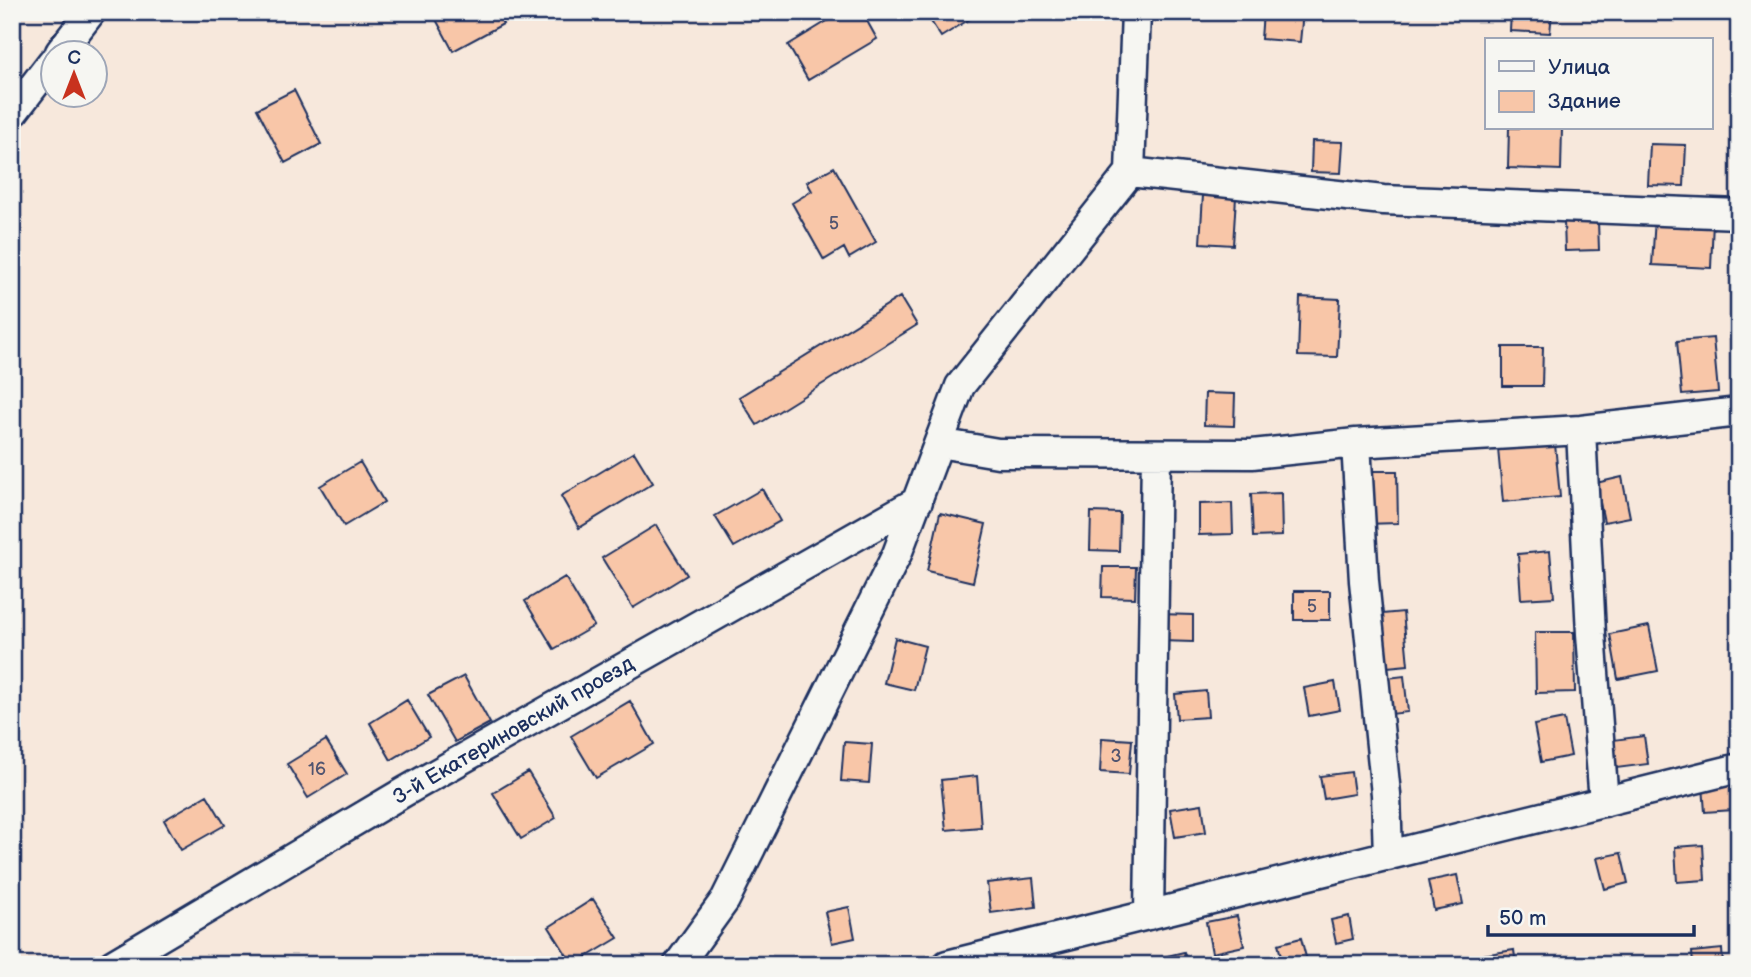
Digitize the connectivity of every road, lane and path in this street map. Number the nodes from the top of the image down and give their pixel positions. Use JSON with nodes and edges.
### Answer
{"nodes":[{"id":1,"x":92,"y":12,"type":"edge"},
{"id":2,"x":1136,"y":12,"type":"edge"},
{"id":3,"x":71,"y":38,"type":"edge"},
{"id":4,"x":38,"y":80,"type":"edge"},
{"id":5,"x":12,"y":114,"type":"edge"},
{"id":6,"x":1130,"y":172,"type":"junction"},
{"id":7,"x":1739,"y":214,"type":"edge"},
{"id":8,"x":1739,"y":412,"type":"edge"},
{"id":9,"x":1581,"y":430,"type":"junction"},
{"id":10,"x":939,"y":443,"type":"junction"},
{"id":11,"x":1356,"y":443,"type":"junction"},
{"id":12,"x":1156,"y":454,"type":"junction"},
{"id":13,"x":918,"y":501,"type":"junction"},
{"id":14,"x":1739,"y":768,"type":"edge"},
{"id":15,"x":1604,"y":802,"type":"junction"},
{"id":16,"x":1388,"y":856,"type":"junction"},
{"id":17,"x":1149,"y":915,"type":"junction"},
{"id":18,"x":112,"y":965,"type":"edge"},
{"id":19,"x":678,"y":965,"type":"edge"},
{"id":20,"x":947,"y":965,"type":"edge"}],
"edges":[{"from":1,"to":3,"type":"street"},
{"from":2,"to":6,"type":"street"},
{"from":4,"to":5,"type":"street"},
{"from":6,"to":7,"type":"street"},
{"from":6,"to":10,"type":"street"},
{"from":8,"to":9,"type":"street"},
{"from":9,"to":11,"type":"street"},
{"from":9,"to":15,"type":"street"},
{"from":10,"to":12,"type":"street"},
{"from":10,"to":13,"type":"street"},
{"from":11,"to":12,"type":"street"},
{"from":11,"to":16,"type":"street"},
{"from":12,"to":17,"type":"street"},
{"from":13,"to":18,"type":"street","name":"3-й Екатериновский проезд"},
{"from":13,"to":19,"type":"street"},
{"from":14,"to":15,"type":"street"},
{"from":15,"to":16,"type":"street"},
{"from":16,"to":17,"type":"street"},
{"from":17,"to":20,"type":"street"}]}
